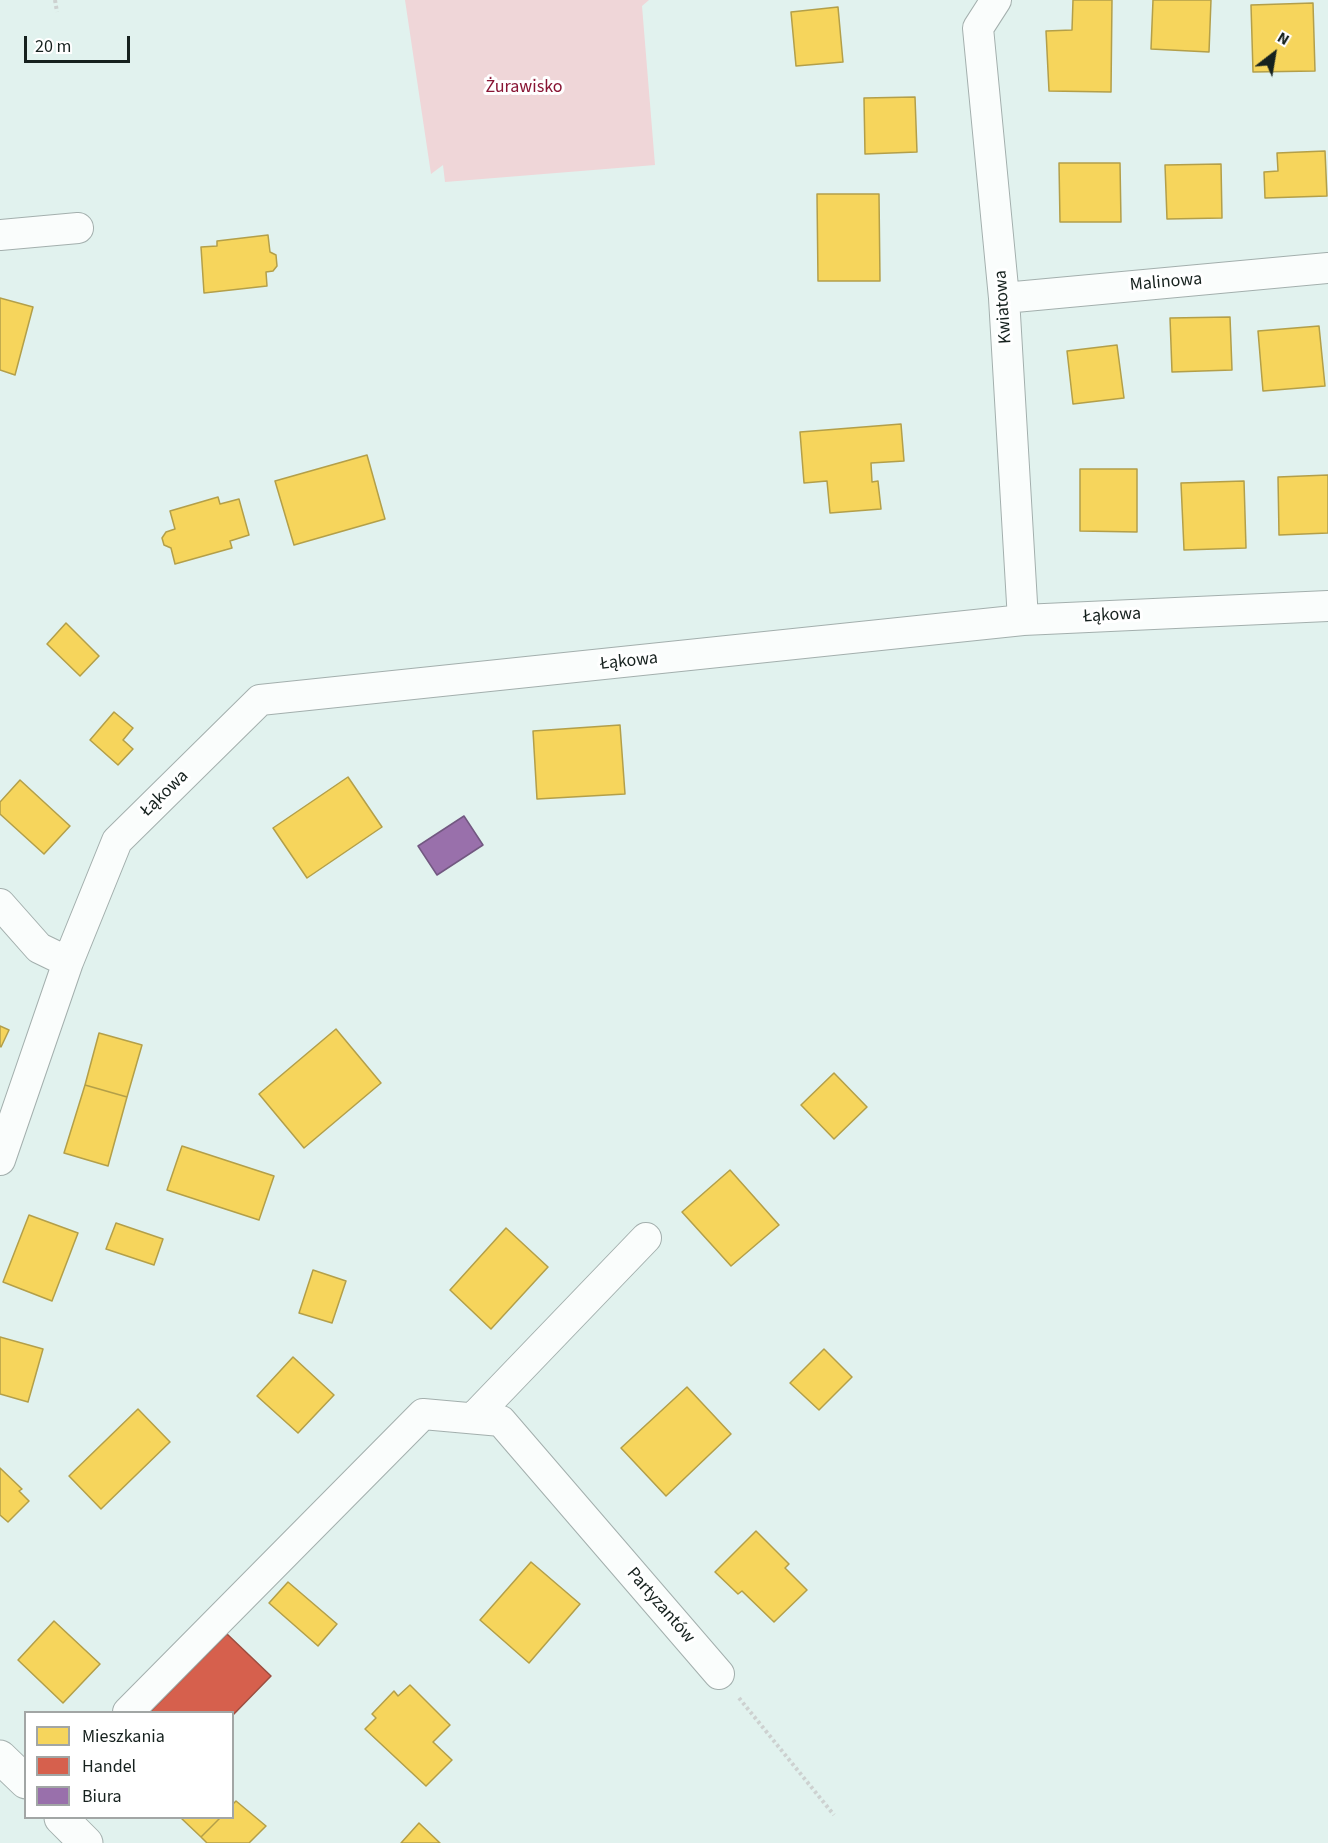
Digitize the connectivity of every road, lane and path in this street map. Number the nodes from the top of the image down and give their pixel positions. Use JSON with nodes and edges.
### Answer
{"nodes":[{"id":1,"x":55,"y":0,"type":"edge"},
{"id":2,"x":996,"y":0,"type":"edge"},
{"id":3,"x":57,"y":12,"type":"dead end"},
{"id":4,"x":78,"y":228,"type":"dead end"},
{"id":5,"x":0,"y":235,"type":"edge"},
{"id":6,"x":1328,"y":268,"type":"edge"},
{"id":7,"x":1004,"y":298,"type":"junction"},
{"id":8,"x":1328,"y":606,"type":"edge"},
{"id":9,"x":1023,"y":620,"type":"junction"},
{"id":10,"x":0,"y":903,"type":"edge"},
{"id":11,"x":68,"y":962,"type":"junction"},
{"id":12,"x":0,"y":1160,"type":"edge"},
{"id":13,"x":646,"y":1238,"type":"dead end"},
{"id":14,"x":474,"y":1418,"type":"junction"},
{"id":15,"x":719,"y":1674,"type":"joint"},
{"id":16,"x":130,"y":1711,"type":"edge"},
{"id":17,"x":0,"y":1757,"type":"edge"},
{"id":18,"x":24,"y":1780,"type":"edge"},
{"id":19,"x":834,"y":1815,"type":"dead end"},
{"id":20,"x":62,"y":1819,"type":"edge"},
{"id":21,"x":86,"y":1843,"type":"edge"}],
"edges":[{"from":1,"to":3,"type":"path"},
{"from":2,"to":7,"type":"street","name":"Kwiatowa"},
{"from":4,"to":5,"type":"street"},
{"from":6,"to":7,"type":"street","name":"Malinowa"},
{"from":7,"to":9,"type":"street","name":"Kwiatowa"},
{"from":8,"to":9,"type":"street","name":"Łąkowa"},
{"from":9,"to":11,"type":"street","name":"Łąkowa"},
{"from":10,"to":11,"type":"street"},
{"from":11,"to":12,"type":"street","name":"Łąkowa"},
{"from":13,"to":14,"type":"street"},
{"from":14,"to":15,"type":"street","name":"Partyzantów"},
{"from":14,"to":16,"type":"street","name":"Partyzantów"},
{"from":15,"to":19,"type":"path"},
{"from":17,"to":18,"type":"street"},
{"from":20,"to":21,"type":"street"}]}
